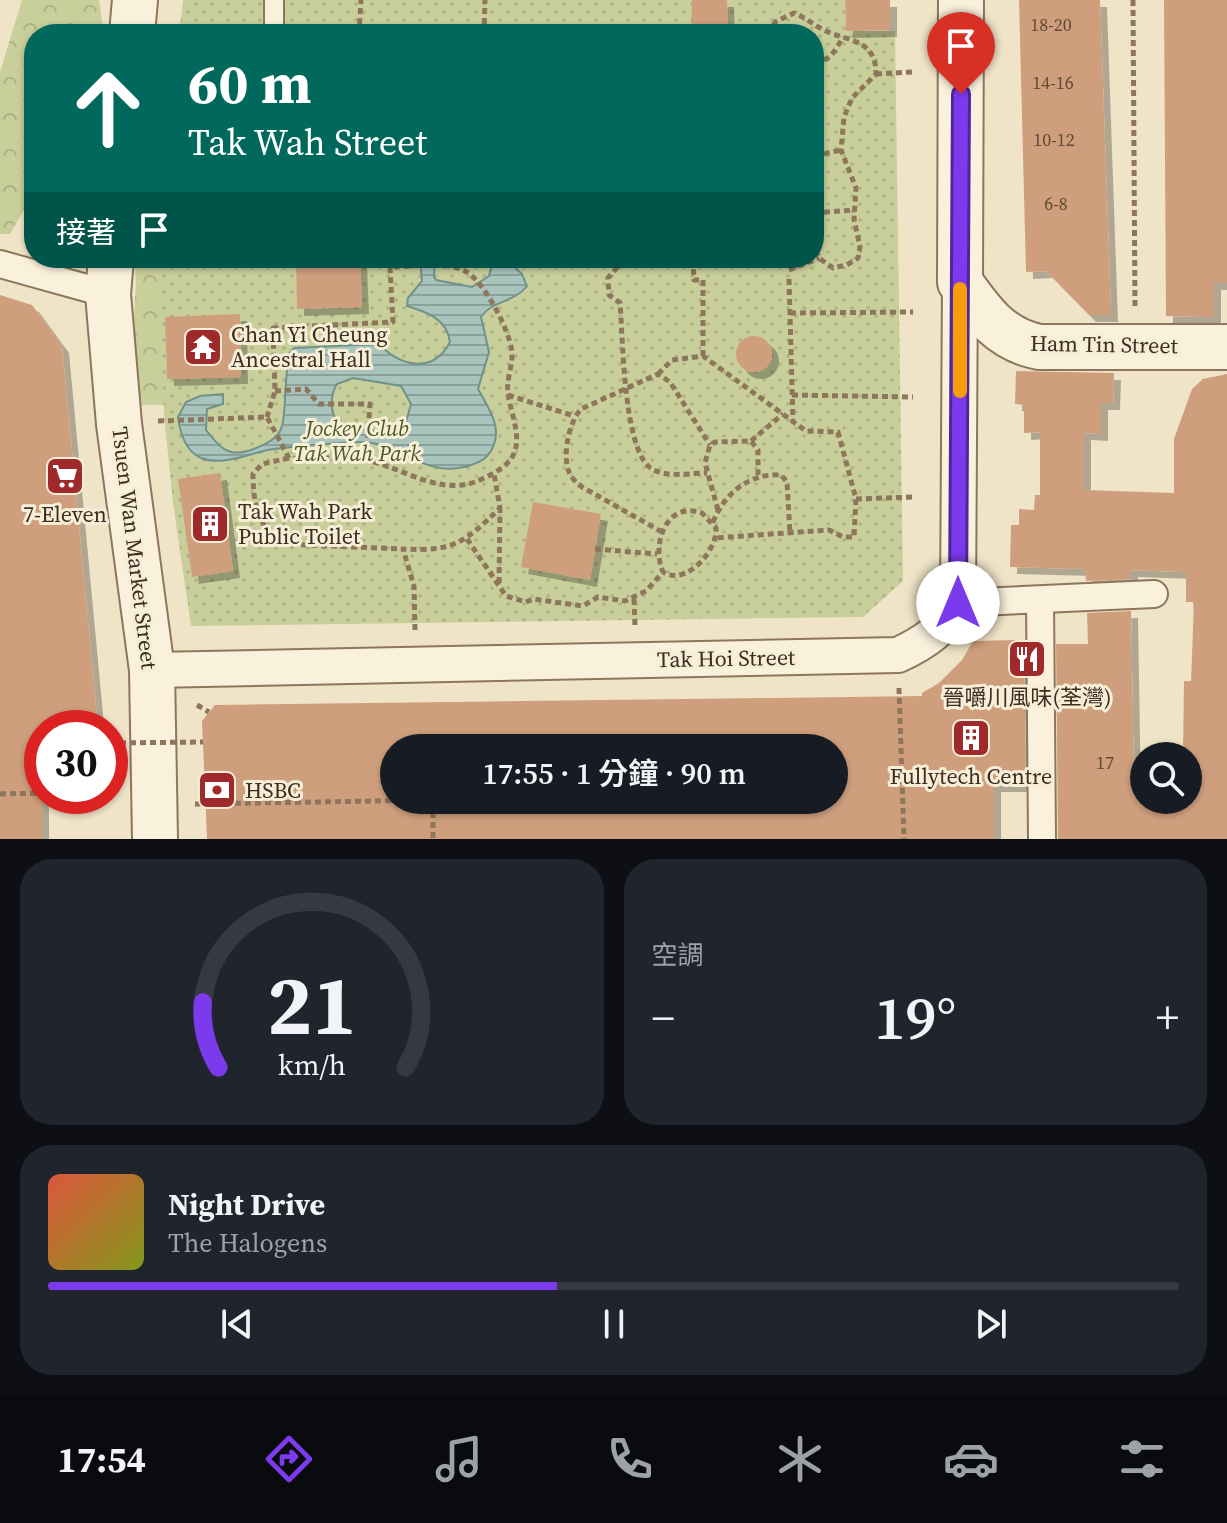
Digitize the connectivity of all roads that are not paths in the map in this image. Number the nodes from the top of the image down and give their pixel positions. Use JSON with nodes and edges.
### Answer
{"nodes":[{"id":1,"x":135,"y":0,"type":"edge"},
{"id":2,"x":274,"y":0,"type":"edge"},
{"id":3,"x":961,"y":0,"type":"edge"},
{"id":4,"x":133,"y":24,"type":"edge"},
{"id":5,"x":274,"y":24,"type":"edge"},
{"id":6,"x":0,"y":264,"type":"edge"},
{"id":7,"x":24,"y":267,"type":"edge"},
{"id":8,"x":36,"y":268,"type":"edge"},
{"id":9,"x":109,"y":276,"type":"edge"},
{"id":10,"x":960,"y":282,"type":"junction"},
{"id":11,"x":1227,"y":347,"type":"edge"},
{"id":12,"x":1154,"y":594,"type":"dead end"},
{"id":13,"x":1040,"y":600,"type":"junction"},
{"id":14,"x":958,"y":603,"type":"junction"},
{"id":15,"x":152,"y":670,"type":"junction"},
{"id":16,"x":155,"y":839,"type":"edge"},
{"id":17,"x":1042,"y":839,"type":"edge"}],
"edges":[{"from":1,"to":4,"type":"street"},
{"from":2,"to":5,"type":"lane"},
{"from":3,"to":10,"type":"street"},
{"from":6,"to":7,"type":"street"},
{"from":8,"to":9,"type":"street"},
{"from":9,"to":15,"type":"street","name":"Tsuen Wan Market Street"},
{"from":10,"to":11,"type":"street","name":"Ham Tin Street"},
{"from":10,"to":14,"type":"street"},
{"from":12,"to":13,"type":"street"},
{"from":13,"to":14,"type":"street"},
{"from":13,"to":17,"type":"street"},
{"from":14,"to":15,"type":"street","name":"Tak Hoi Street"},
{"from":15,"to":16,"type":"street","name":"Tsuen Wan Market Street"}]}
